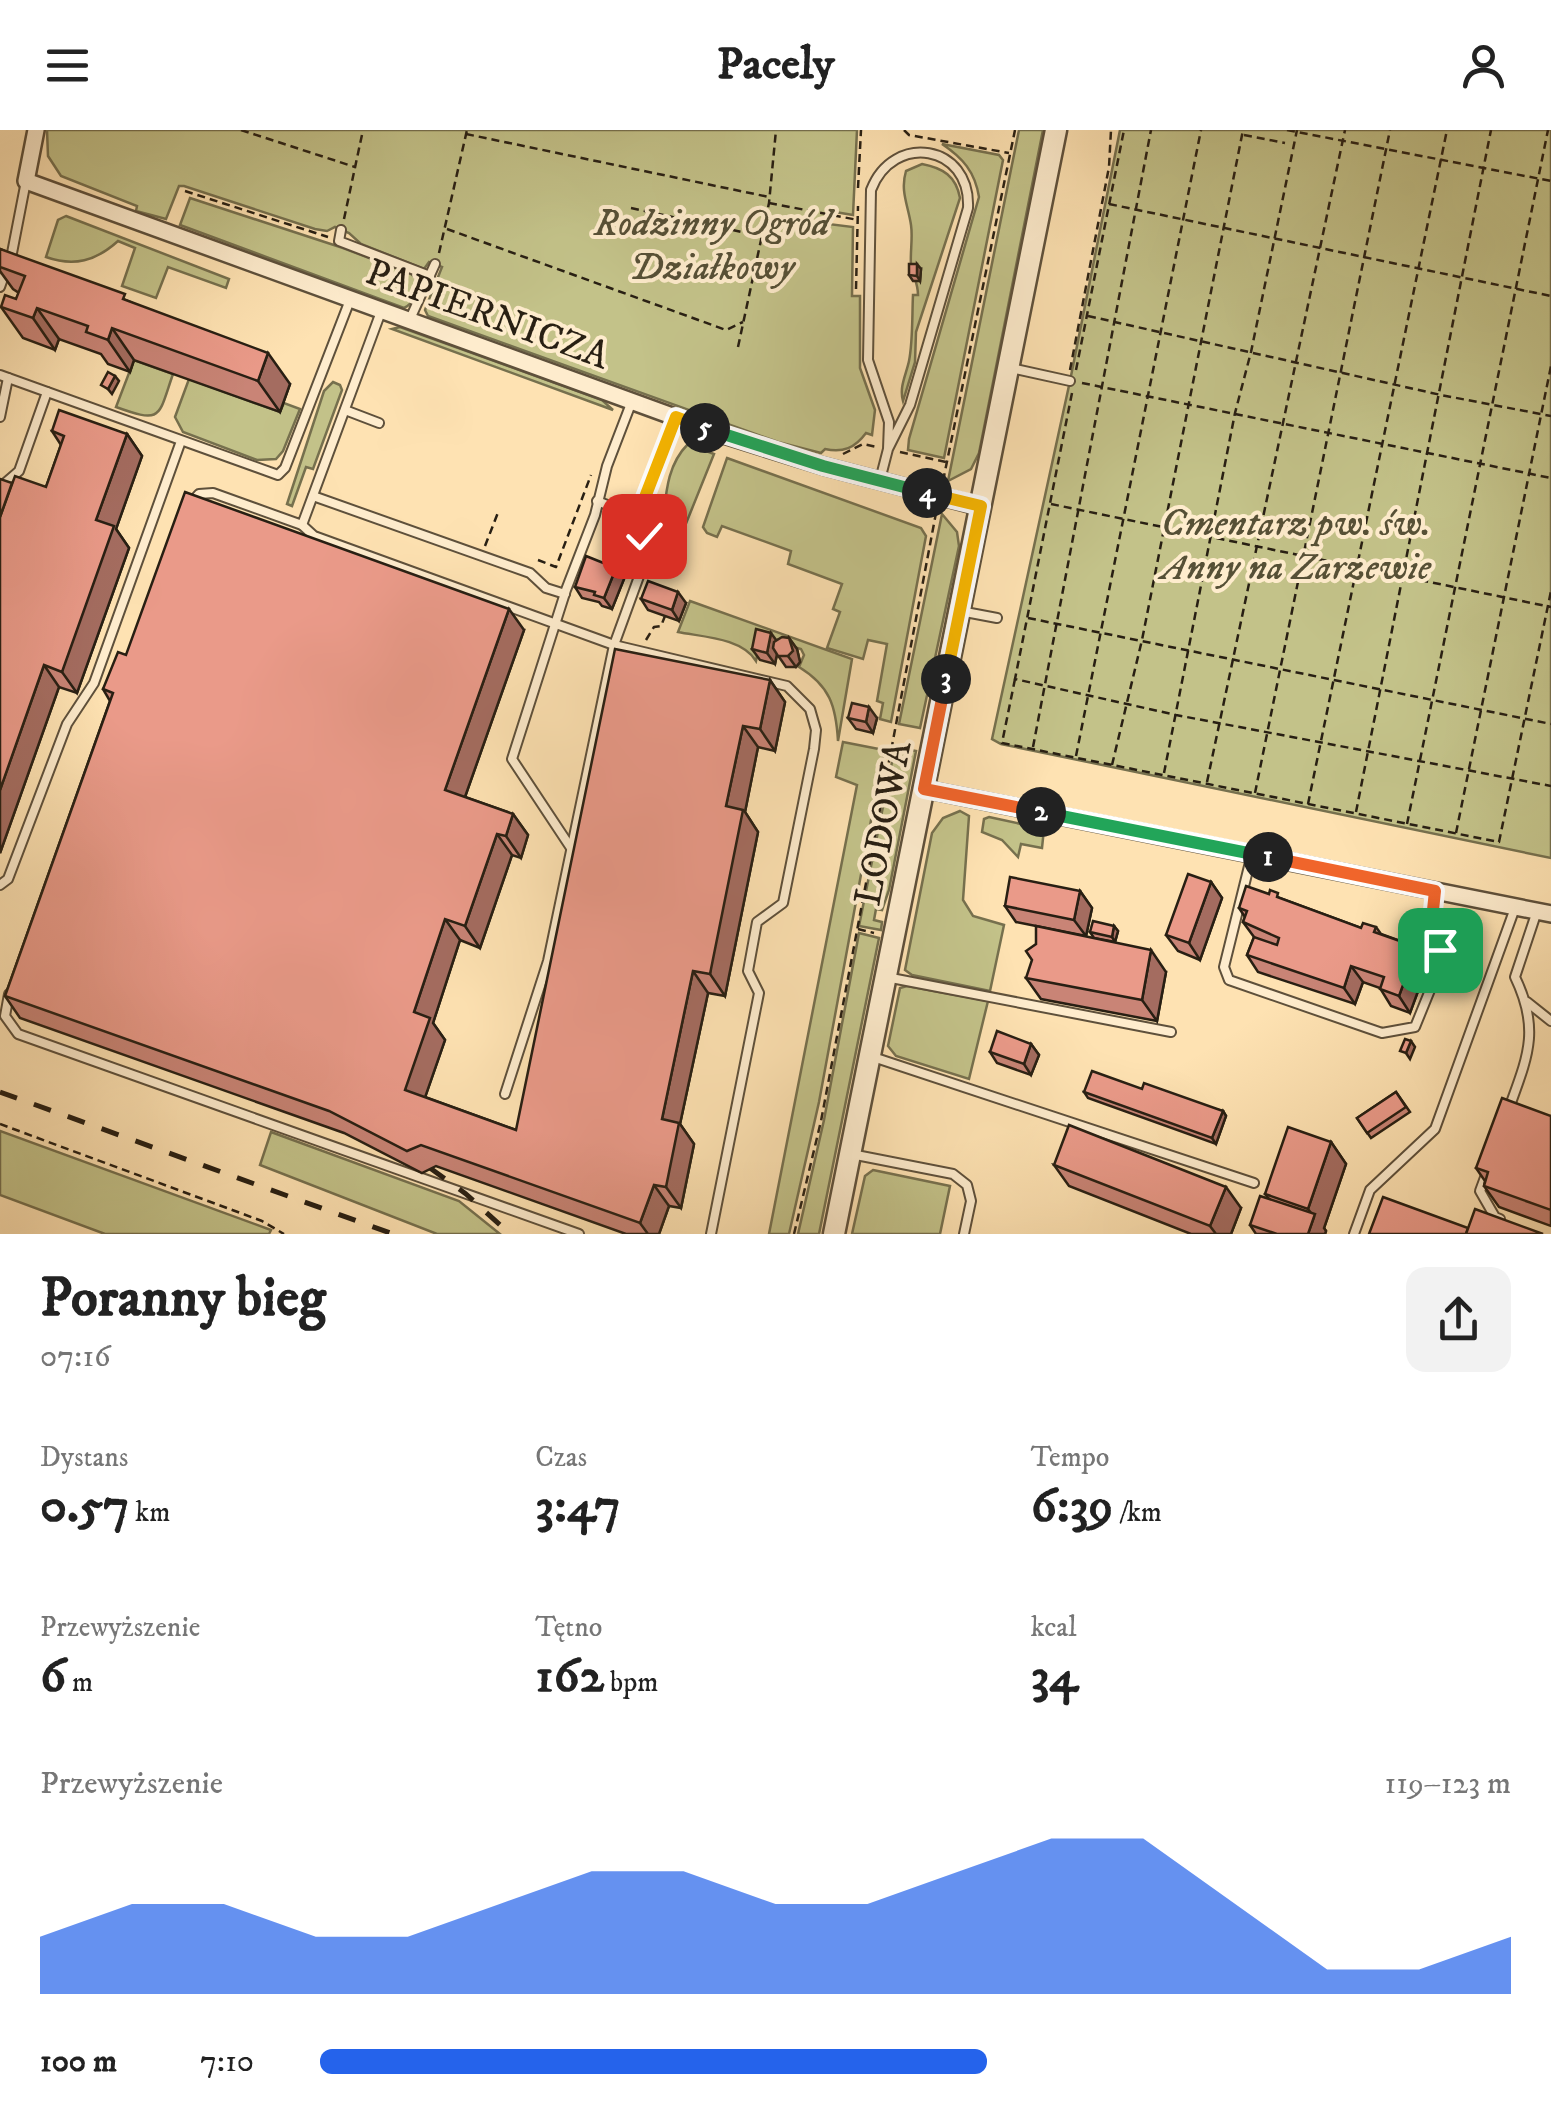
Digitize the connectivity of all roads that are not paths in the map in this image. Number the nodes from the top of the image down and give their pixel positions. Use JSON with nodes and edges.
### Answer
{"nodes":[{"id":1,"x":36,"y":130,"type":"edge"},
{"id":2,"x":1056,"y":130,"type":"edge"},
{"id":3,"x":26,"y":181,"type":"junction"},
{"id":4,"x":341,"y":230,"type":"road end"},
{"id":5,"x":435,"y":264,"type":"road end"},
{"id":6,"x":430,"y":276,"type":"junction"},
{"id":7,"x":0,"y":287,"type":"edge"},
{"id":8,"x":351,"y":297,"type":"junction"},
{"id":9,"x":382,"y":308,"type":"junction"},
{"id":10,"x":410,"y":319,"type":"junction"},
{"id":11,"x":1009,"y":367,"type":"junction"},
{"id":12,"x":4,"y":377,"type":"edge"},
{"id":13,"x":1071,"y":381,"type":"road end"},
{"id":14,"x":48,"y":392,"type":"junction"},
{"id":15,"x":632,"y":401,"type":"junction"},
{"id":16,"x":344,"y":410,"type":"junction"},
{"id":17,"x":676,"y":417,"type":"junction"},
{"id":18,"x":0,"y":418,"type":"edge"},
{"id":19,"x":379,"y":423,"type":"dead end"},
{"id":20,"x":181,"y":441,"type":"junction"},
{"id":21,"x":888,"y":449,"type":"junction"},
{"id":22,"x":880,"y":482,"type":"junction"},
{"id":23,"x":0,"y":494,"type":"edge"},
{"id":24,"x":314,"y":496,"type":"junction"},
{"id":25,"x":597,"y":502,"type":"junction"},
{"id":26,"x":981,"y":506,"type":"junction"},
{"id":27,"x":185,"y":512,"type":"edge"},
{"id":28,"x":641,"y":518,"type":"junction"},
{"id":29,"x":302,"y":526,"type":"junction"},
{"id":30,"x":564,"y":594,"type":"junction"},
{"id":31,"x":960,"y":612,"type":"junction"},
{"id":32,"x":997,"y":618,"type":"dead end"},
{"id":33,"x":555,"y":623,"type":"junction"},
{"id":34,"x":614,"y":645,"type":"junction"},
{"id":35,"x":924,"y":789,"type":"junction"},
{"id":36,"x":571,"y":848,"type":"junction"},
{"id":37,"x":1252,"y":854,"type":"junction"},
{"id":38,"x":0,"y":885,"type":"edge"},
{"id":39,"x":1435,"y":891,"type":"junction"},
{"id":40,"x":1516,"y":907,"type":"junction"},
{"id":41,"x":1544,"y":913,"type":"edge"},
{"id":42,"x":886,"y":978,"type":"junction"},
{"id":43,"x":10,"y":991,"type":"edge"},
{"id":44,"x":1527,"y":1002,"type":"junction"},
{"id":45,"x":1551,"y":1021,"type":"edge"},
{"id":46,"x":1171,"y":1032,"type":"dead end"},
{"id":47,"x":870,"y":1056,"type":"junction"},
{"id":48,"x":504,"y":1094,"type":"dead end"},
{"id":49,"x":1505,"y":1120,"type":"edge"},
{"id":50,"x":852,"y":1154,"type":"junction"},
{"id":51,"x":1492,"y":1156,"type":"edge"},
{"id":52,"x":1254,"y":1184,"type":"dead end"},
{"id":53,"x":1510,"y":1223,"type":"edge"},
{"id":54,"x":578,"y":1234,"type":"edge"},
{"id":55,"x":712,"y":1234,"type":"edge"},
{"id":56,"x":834,"y":1234,"type":"edge"},
{"id":57,"x":964,"y":1234,"type":"edge"},
{"id":58,"x":1354,"y":1234,"type":"edge"}],
"edges":[{"from":1,"to":3,"type":"street"},
{"from":2,"to":11,"type":"street","name":"LODOWA"},
{"from":3,"to":7,"type":"lane"},
{"from":3,"to":8,"type":"street","name":"PAPIERNICZA"},
{"from":4,"to":6,"type":"lane"},
{"from":5,"to":6,"type":"lane"},
{"from":6,"to":10,"type":"lane"},
{"from":8,"to":9,"type":"street","name":"PAPIERNICZA"},
{"from":8,"to":20,"type":"lane"},
{"from":9,"to":10,"type":"street","name":"PAPIERNICZA"},
{"from":9,"to":16,"type":"lane"},
{"from":10,"to":15,"type":"street","name":"PAPIERNICZA"},
{"from":11,"to":13,"type":"lane"},
{"from":11,"to":26,"type":"street","name":"LODOWA"},
{"from":12,"to":14,"type":"lane"},
{"from":12,"to":18,"type":"lane"},
{"from":14,"to":20,"type":"lane"},
{"from":14,"to":23,"type":"lane"},
{"from":15,"to":17,"type":"street","name":"PAPIERNICZA"},
{"from":15,"to":25,"type":"lane"},
{"from":16,"to":19,"type":"lane"},
{"from":16,"to":24,"type":"lane"},
{"from":17,"to":22,"type":"street","name":"PAPIERNICZA"},
{"from":17,"to":28,"type":"lane"},
{"from":20,"to":38,"type":"lane"},
{"from":21,"to":21,"type":"lane"},
{"from":21,"to":22,"type":"lane"},
{"from":22,"to":26,"type":"street","name":"PAPIERNICZA"},
{"from":24,"to":29,"type":"lane"},
{"from":24,"to":30,"type":"lane"},
{"from":25,"to":28,"type":"lane"},
{"from":25,"to":30,"type":"lane"},
{"from":26,"to":31,"type":"street","name":"LODOWA"},
{"from":27,"to":29,"type":"lane"},
{"from":28,"to":34,"type":"lane"},
{"from":29,"to":33,"type":"lane"},
{"from":30,"to":33,"type":"lane"},
{"from":31,"to":32,"type":"lane"},
{"from":31,"to":35,"type":"street","name":"LODOWA"},
{"from":33,"to":34,"type":"lane"},
{"from":33,"to":36,"type":"lane"},
{"from":34,"to":36,"type":"lane"},
{"from":34,"to":55,"type":"lane"},
{"from":35,"to":37,"type":"street"},
{"from":35,"to":42,"type":"street","name":"LODOWA"},
{"from":36,"to":48,"type":"lane"},
{"from":37,"to":39,"type":"street"},
{"from":37,"to":39,"type":"lane"},
{"from":39,"to":40,"type":"street"},
{"from":40,"to":41,"type":"street"},
{"from":40,"to":58,"type":"lane"},
{"from":41,"to":44,"type":"lane"},
{"from":42,"to":46,"type":"lane"},
{"from":42,"to":47,"type":"street","name":"LODOWA"},
{"from":43,"to":54,"type":"lane"},
{"from":44,"to":45,"type":"lane"},
{"from":44,"to":49,"type":"lane"},
{"from":47,"to":50,"type":"street","name":"LODOWA"},
{"from":47,"to":52,"type":"lane"},
{"from":50,"to":56,"type":"street","name":"LODOWA"},
{"from":50,"to":57,"type":"lane"},
{"from":51,"to":53,"type":"lane"}]}
